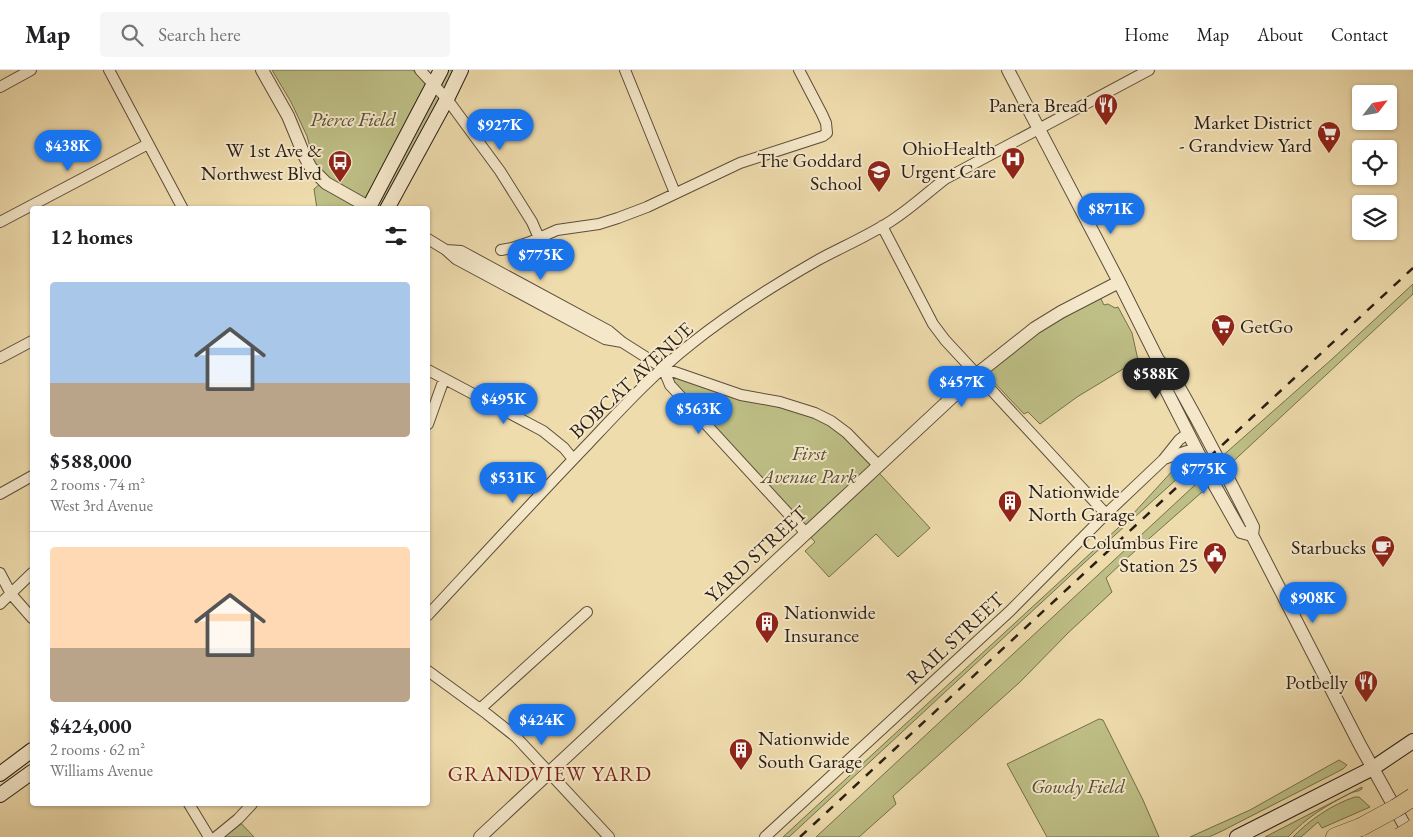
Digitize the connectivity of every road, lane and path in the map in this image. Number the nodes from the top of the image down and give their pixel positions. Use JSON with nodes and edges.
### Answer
{"nodes":[{"id":1,"x":31,"y":70,"type":"edge"},
{"id":2,"x":109,"y":70,"type":"edge"},
{"id":3,"x":262,"y":70,"type":"edge"},
{"id":4,"x":420,"y":70,"type":"edge"},
{"id":5,"x":441,"y":70,"type":"edge"},
{"id":6,"x":461,"y":70,"type":"edge"},
{"id":7,"x":626,"y":70,"type":"edge"},
{"id":8,"x":1008,"y":70,"type":"edge"},
{"id":9,"x":1149,"y":70,"type":"edge"},
{"id":10,"x":803,"y":71,"type":"edge"},
{"id":11,"x":433,"y":84,"type":"junction"},
{"id":12,"x":0,"y":86,"type":"edge"},
{"id":13,"x":446,"y":99,"type":"junction"},
{"id":14,"x":1040,"y":129,"type":"junction"},
{"id":15,"x":148,"y":144,"type":"junction"},
{"id":16,"x":675,"y":194,"type":"junction"},
{"id":17,"x":30,"y":206,"type":"edge"},
{"id":18,"x":30,"y":206,"type":"edge"},
{"id":19,"x":181,"y":206,"type":"edge"},
{"id":20,"x":366,"y":206,"type":"edge"},
{"id":21,"x":371,"y":206,"type":"edge"},
{"id":22,"x":389,"y":206,"type":"edge"},
{"id":23,"x":0,"y":222,"type":"edge"},
{"id":24,"x":882,"y":226,"type":"junction"},
{"id":25,"x":539,"y":238,"type":"junction"},
{"id":26,"x":430,"y":240,"type":"edge"},
{"id":27,"x":501,"y":250,"type":"dead end"},
{"id":28,"x":1119,"y":282,"type":"junction"},
{"id":29,"x":30,"y":342,"type":"edge"},
{"id":30,"x":0,"y":358,"type":"edge"},
{"id":31,"x":1158,"y":360,"type":"junction"},
{"id":32,"x":663,"y":368,"type":"junction"},
{"id":33,"x":430,"y":371,"type":"edge"},
{"id":34,"x":977,"y":374,"type":"junction"},
{"id":35,"x":444,"y":379,"type":"junction"},
{"id":36,"x":430,"y":418,"type":"edge"},
{"id":37,"x":1188,"y":433,"type":"junction"},
{"id":38,"x":1198,"y":452,"type":"junction"},
{"id":39,"x":573,"y":459,"type":"junction"},
{"id":40,"x":1163,"y":460,"type":"junction"},
{"id":41,"x":879,"y":466,"type":"junction"},
{"id":42,"x":30,"y":477,"type":"edge"},
{"id":43,"x":0,"y":494,"type":"edge"},
{"id":44,"x":1238,"y":498,"type":"junction"},
{"id":45,"x":1106,"y":514,"type":"junction"},
{"id":46,"x":806,"y":533,"type":"junction"},
{"id":47,"x":1252,"y":536,"type":"junction"},
{"id":48,"x":0,"y":573,"type":"edge"},
{"id":49,"x":30,"y":575,"type":"edge"},
{"id":50,"x":11,"y":594,"type":"junction"},
{"id":51,"x":0,"y":604,"type":"edge"},
{"id":52,"x":587,"y":612,"type":"dead end"},
{"id":53,"x":430,"y":613,"type":"edge"},
{"id":54,"x":30,"y":616,"type":"edge"},
{"id":55,"x":430,"y":672,"type":"edge"},
{"id":56,"x":480,"y":709,"type":"junction"},
{"id":57,"x":1413,"y":741,"type":"edge"},
{"id":58,"x":30,"y":752,"type":"edge"},
{"id":59,"x":1373,"y":768,"type":"junction"},
{"id":60,"x":550,"y":772,"type":"junction"},
{"id":61,"x":30,"y":773,"type":"edge"},
{"id":62,"x":0,"y":774,"type":"edge"},
{"id":63,"x":0,"y":795,"type":"edge"},
{"id":64,"x":1413,"y":796,"type":"edge"},
{"id":65,"x":190,"y":806,"type":"edge"},
{"id":66,"x":250,"y":806,"type":"edge"},
{"id":67,"x":1413,"y":829,"type":"edge"},
{"id":68,"x":209,"y":837,"type":"edge"},
{"id":69,"x":216,"y":837,"type":"edge"},
{"id":70,"x":480,"y":837,"type":"edge"},
{"id":71,"x":609,"y":837,"type":"edge"},
{"id":72,"x":765,"y":837,"type":"edge"},
{"id":73,"x":1238,"y":837,"type":"edge"},
{"id":74,"x":1335,"y":837,"type":"edge"},
{"id":75,"x":1400,"y":837,"type":"edge"},
{"id":76,"x":1411,"y":837,"type":"edge"}],
"edges":[{"from":1,"to":12,"type":"street"},
{"from":2,"to":15,"type":"street"},
{"from":3,"to":20,"type":"street"},
{"from":4,"to":11,"type":"street"},
{"from":5,"to":11,"type":"main road"},
{"from":6,"to":13,"type":"main road"},
{"from":7,"to":16,"type":"street"},
{"from":8,"to":14,"type":"street"},
{"from":9,"to":14,"type":"street","name":"BOBCAT AVENUE"},
{"from":10,"to":16,"type":"street"},
{"from":11,"to":13,"type":"street"},
{"from":11,"to":21,"type":"main road"},
{"from":13,"to":22,"type":"main road"},
{"from":13,"to":25,"type":"street"},
{"from":14,"to":24,"type":"street","name":"BOBCAT AVENUE"},
{"from":14,"to":28,"type":"street"},
{"from":15,"to":17,"type":"street"},
{"from":15,"to":19,"type":"street"},
{"from":16,"to":25,"type":"street"},
{"from":18,"to":23,"type":"street"},
{"from":24,"to":32,"type":"street","name":"BOBCAT AVENUE"},
{"from":24,"to":34,"type":"street"},
{"from":25,"to":27,"type":"street"},
{"from":26,"to":32,"type":"street"},
{"from":28,"to":31,"type":"street"},
{"from":28,"to":34,"type":"street","name":"YARD STREET"},
{"from":29,"to":30,"type":"street"},
{"from":31,"to":37,"type":"street"},
{"from":31,"to":44,"type":"street"},
{"from":32,"to":39,"type":"street","name":"BOBCAT AVENUE"},
{"from":32,"to":41,"type":"street"},
{"from":32,"to":46,"type":"street"},
{"from":33,"to":35,"type":"street"},
{"from":34,"to":41,"type":"street","name":"YARD STREET"},
{"from":34,"to":45,"type":"street"},
{"from":35,"to":36,"type":"street"},
{"from":35,"to":39,"type":"street"},
{"from":37,"to":38,"type":"street"},
{"from":37,"to":40,"type":"street","name":"RAIL STREET"},
{"from":37,"to":44,"type":"street"},
{"from":38,"to":40,"type":"street","name":"RAIL STREET"},
{"from":38,"to":47,"type":"street"},
{"from":39,"to":53,"type":"street","name":"BOBCAT AVENUE"},
{"from":40,"to":45,"type":"street","name":"RAIL STREET"},
{"from":41,"to":46,"type":"street","name":"YARD STREET"},
{"from":42,"to":43,"type":"street"},
{"from":44,"to":47,"type":"street"},
{"from":45,"to":72,"type":"street","name":"RAIL STREET"},
{"from":46,"to":60,"type":"street","name":"YARD STREET"},
{"from":47,"to":59,"type":"street"},
{"from":48,"to":50,"type":"street"},
{"from":49,"to":50,"type":"street"},
{"from":50,"to":51,"type":"street"},
{"from":50,"to":54,"type":"street"},
{"from":52,"to":56,"type":"street"},
{"from":55,"to":56,"type":"street"},
{"from":56,"to":60,"type":"street"},
{"from":57,"to":59,"type":"main road"},
{"from":58,"to":62,"type":"main road"},
{"from":59,"to":73,"type":"main road"},
{"from":59,"to":76,"type":"street"},
{"from":60,"to":70,"type":"street","name":"YARD STREET"},
{"from":60,"to":71,"type":"street"},
{"from":61,"to":63,"type":"main road"},
{"from":64,"to":74,"type":"highway","bridge":true},
{"from":65,"to":68,"type":"street"},
{"from":66,"to":69,"type":"street"},
{"from":67,"to":75,"type":"highway","bridge":true}]}
